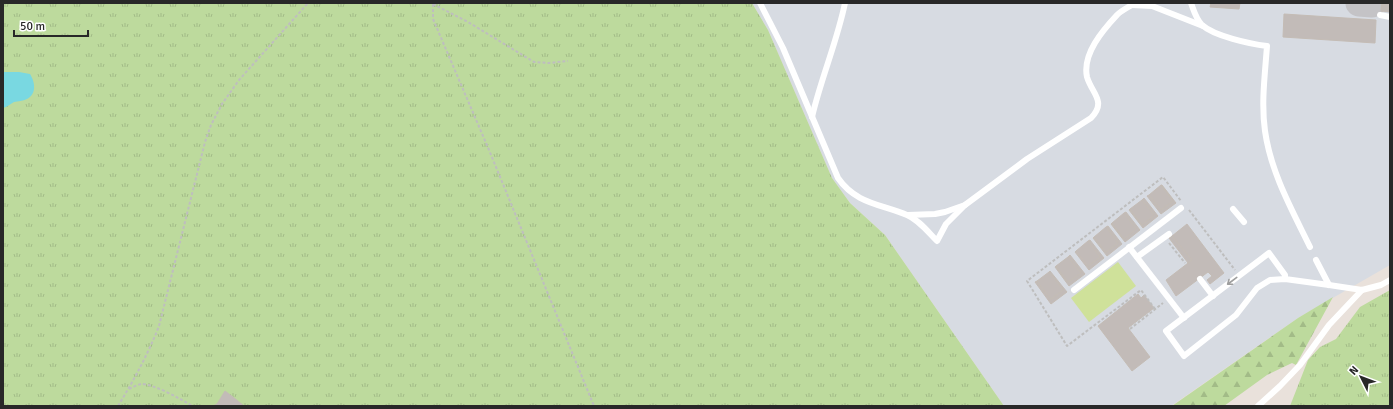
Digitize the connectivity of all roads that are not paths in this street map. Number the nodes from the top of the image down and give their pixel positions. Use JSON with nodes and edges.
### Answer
{"nodes":[{"id":1,"x":845,"y":3,"type":"edge"},
{"id":2,"x":1191,"y":3,"type":"edge"},
{"id":3,"x":761,"y":4,"type":"edge"},
{"id":4,"x":1134,"y":4,"type":"edge"},
{"id":5,"x":1380,"y":15,"type":"dead end"},
{"id":6,"x":1390,"y":17,"type":"edge"},
{"id":7,"x":1203,"y":26,"type":"junction"},
{"id":8,"x":812,"y":117,"type":"junction"},
{"id":9,"x":965,"y":205,"type":"junction"},
{"id":10,"x":1181,"y":208,"type":"dead end"},
{"id":11,"x":1234,"y":209,"type":"dead end"},
{"id":12,"x":908,"y":215,"type":"junction"},
{"id":13,"x":1244,"y":222,"type":"dead end"},
{"id":14,"x":1166,"y":236,"type":"road end"},
{"id":15,"x":1129,"y":247,"type":"junction"},
{"id":16,"x":1310,"y":247,"type":"dead end"},
{"id":17,"x":1137,"y":257,"type":"junction"},
{"id":18,"x":1316,"y":260,"type":"dead end"},
{"id":19,"x":1200,"y":279,"type":"dead end"},
{"id":20,"x":1285,"y":279,"type":"junction"},
{"id":21,"x":1390,"y":280,"type":"edge"},
{"id":22,"x":1329,"y":285,"type":"junction"},
{"id":23,"x":1074,"y":290,"type":"dead end"},
{"id":24,"x":1362,"y":290,"type":"junction"},
{"id":25,"x":1213,"y":296,"type":"junction"},
{"id":26,"x":1184,"y":318,"type":"junction"},
{"id":27,"x":1258,"y":406,"type":"edge"}],
"edges":[{"from":1,"to":8,"type":"lane"},
{"from":2,"to":7,"type":"lane"},
{"from":3,"to":8,"type":"lane"},
{"from":4,"to":7,"type":"lane"},
{"from":4,"to":9,"type":"lane"},
{"from":5,"to":6,"type":"lane"},
{"from":7,"to":16,"type":"lane"},
{"from":8,"to":12,"type":"lane"},
{"from":9,"to":12,"type":"lane"},
{"from":9,"to":12,"type":"lane"},
{"from":10,"to":15,"type":"lane"},
{"from":11,"to":13,"type":"lane"},
{"from":14,"to":17,"type":"lane"},
{"from":15,"to":17,"type":"lane"},
{"from":15,"to":23,"type":"lane"},
{"from":17,"to":26,"type":"lane"},
{"from":18,"to":22,"type":"lane"},
{"from":19,"to":25,"type":"lane"},
{"from":20,"to":22,"type":"lane"},
{"from":20,"to":25,"type":"lane","one_way":true},
{"from":20,"to":26,"type":"lane"},
{"from":21,"to":24,"type":"lane"},
{"from":22,"to":24,"type":"lane"},
{"from":24,"to":27,"type":"lane"},
{"from":25,"to":26,"type":"lane"}]}
